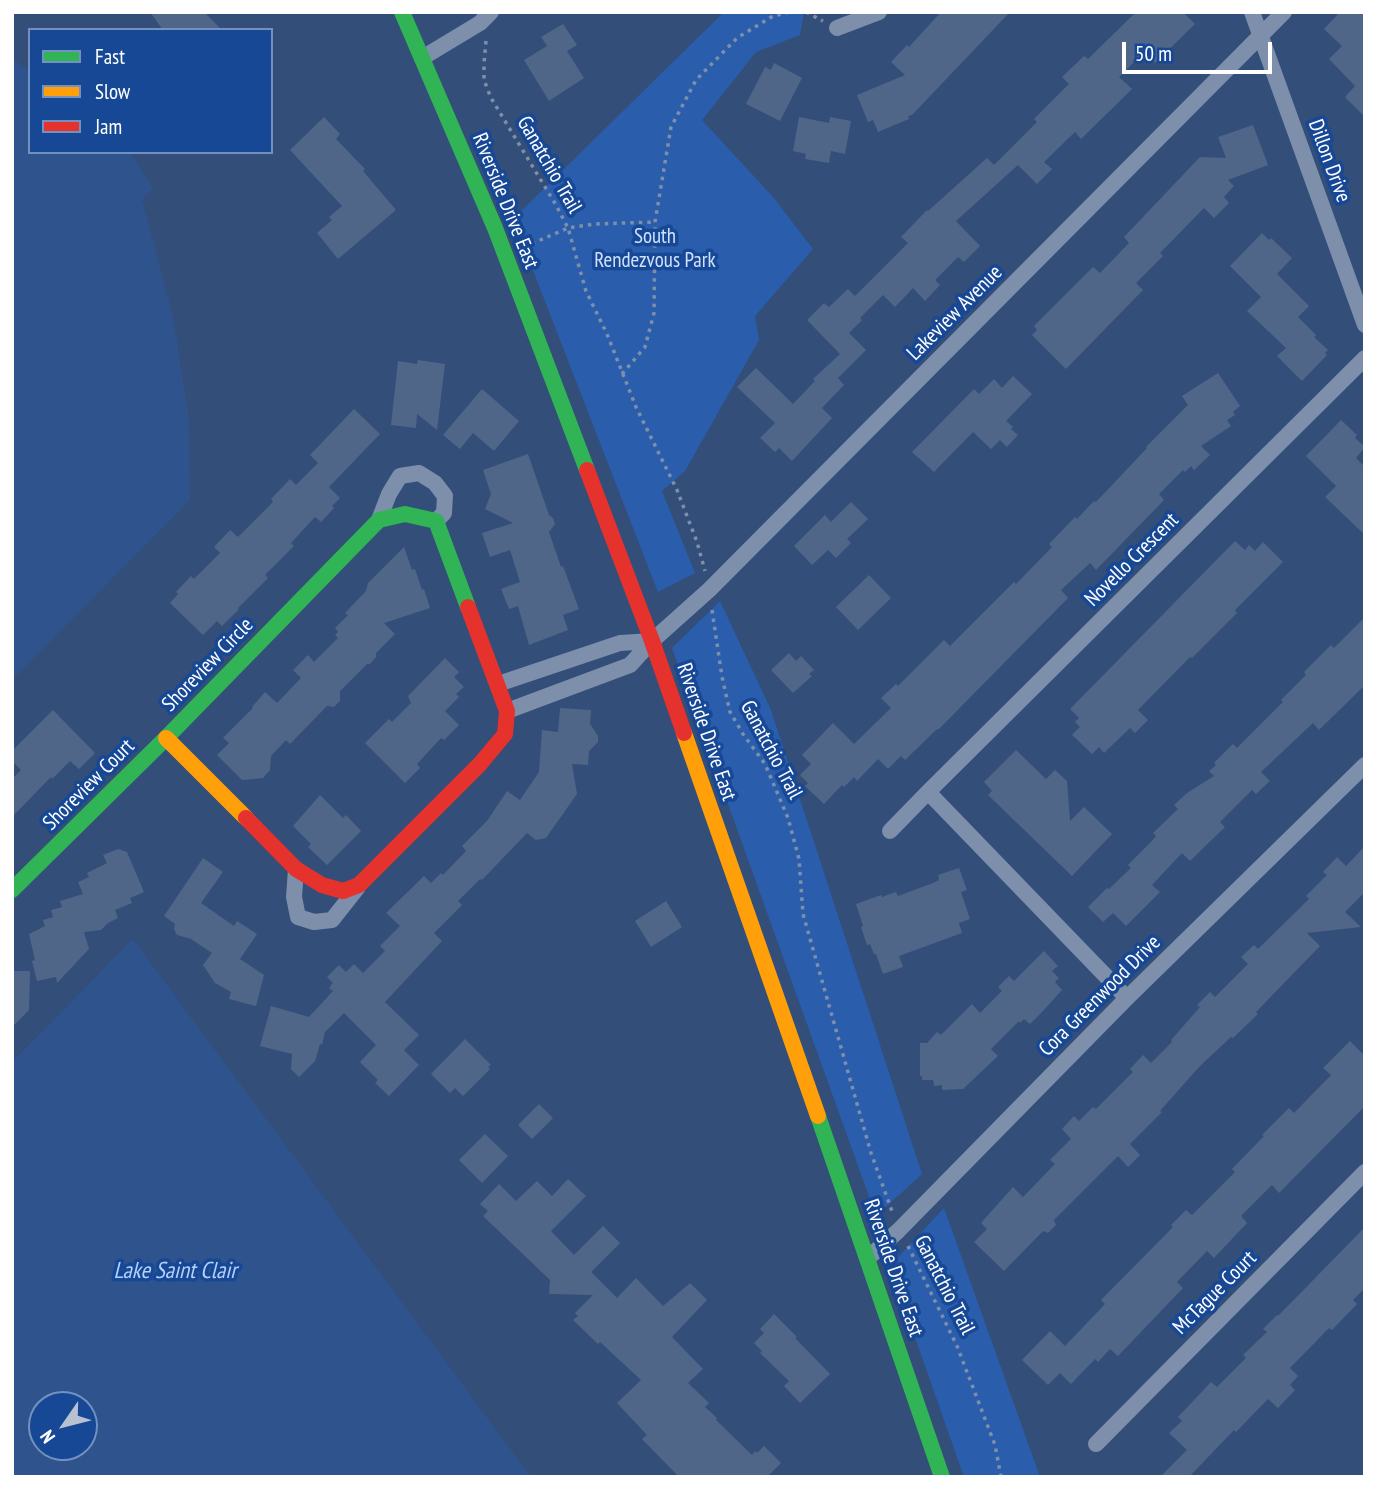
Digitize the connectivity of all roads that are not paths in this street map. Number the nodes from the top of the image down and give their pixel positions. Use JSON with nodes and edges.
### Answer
{"nodes":[{"id":1,"x":402,"y":12,"type":"edge"},
{"id":2,"x":879,"y":12,"type":"edge"},
{"id":3,"x":1252,"y":12,"type":"edge"},
{"id":4,"x":1284,"y":12,"type":"edge"},
{"id":5,"x":486,"y":18,"type":"edge"},
{"id":6,"x":837,"y":28,"type":"dead end"},
{"id":7,"x":1261,"y":35,"type":"junction"},
{"id":8,"x":422,"y":58,"type":"junction"},
{"id":9,"x":1365,"y":325,"type":"edge"},
{"id":10,"x":1365,"y":358,"type":"edge"},
{"id":11,"x":379,"y":520,"type":"junction"},
{"id":12,"x":436,"y":521,"type":"junction"},
{"id":13,"x":652,"y":641,"type":"junction"},
{"id":14,"x":498,"y":684,"type":"junction"},
{"id":15,"x":507,"y":711,"type":"junction"},
{"id":16,"x":166,"y":738,"type":"junction"},
{"id":17,"x":1365,"y":765,"type":"edge"},
{"id":18,"x":928,"y":792,"type":"junction"},
{"id":19,"x":890,"y":831,"type":"dead end"},
{"id":20,"x":296,"y":869,"type":"junction"},
{"id":21,"x":359,"y":885,"type":"junction"},
{"id":22,"x":12,"y":890,"type":"edge"},
{"id":23,"x":1126,"y":999,"type":"junction"},
{"id":24,"x":1365,"y":1172,"type":"edge"},
{"id":25,"x":867,"y":1258,"type":"junction"},
{"id":26,"x":1096,"y":1444,"type":"dead end"},
{"id":27,"x":942,"y":1477,"type":"edge"}],
"edges":[{"from":1,"to":8,"type":"main road","name":"Riverside Drive East"},
{"from":2,"to":6,"type":"street"},
{"from":3,"to":7,"type":"street","name":"Dillon Drive"},
{"from":4,"to":7,"type":"street","name":"Lakeview Avenue"},
{"from":5,"to":8,"type":"street"},
{"from":7,"to":9,"type":"street","name":"Dillon Drive"},
{"from":7,"to":13,"type":"street","name":"Lakeview Avenue"},
{"from":8,"to":13,"type":"main road","name":"Riverside Drive East"},
{"from":10,"to":18,"type":"street","name":"Novello Crescent"},
{"from":11,"to":12,"type":"main road"},
{"from":11,"to":12,"type":"street","name":"Shoreview Circle"},
{"from":11,"to":16,"type":"main road","name":"Shoreview Circle"},
{"from":12,"to":14,"type":"main road","name":"Shoreview Circle"},
{"from":13,"to":14,"type":"street"},
{"from":13,"to":15,"type":"street"},
{"from":13,"to":25,"type":"main road","name":"Riverside Drive East"},
{"from":14,"to":15,"type":"main road","name":"Shoreview Circle"},
{"from":15,"to":21,"type":"main road"},
{"from":16,"to":20,"type":"main road","name":"Shoreview Circle"},
{"from":16,"to":22,"type":"main road","name":"Shoreview Court"},
{"from":17,"to":23,"type":"street","name":"Cora Greenwood Drive"},
{"from":18,"to":19,"type":"street","name":"Novello Crescent"},
{"from":18,"to":23,"type":"street"},
{"from":20,"to":21,"type":"main road","name":"Shoreview Circle"},
{"from":20,"to":21,"type":"street"},
{"from":23,"to":25,"type":"street","name":"Cora Greenwood Drive"},
{"from":24,"to":26,"type":"street","name":"McTague Court"},
{"from":25,"to":27,"type":"main road","name":"Riverside Drive East"}]}
